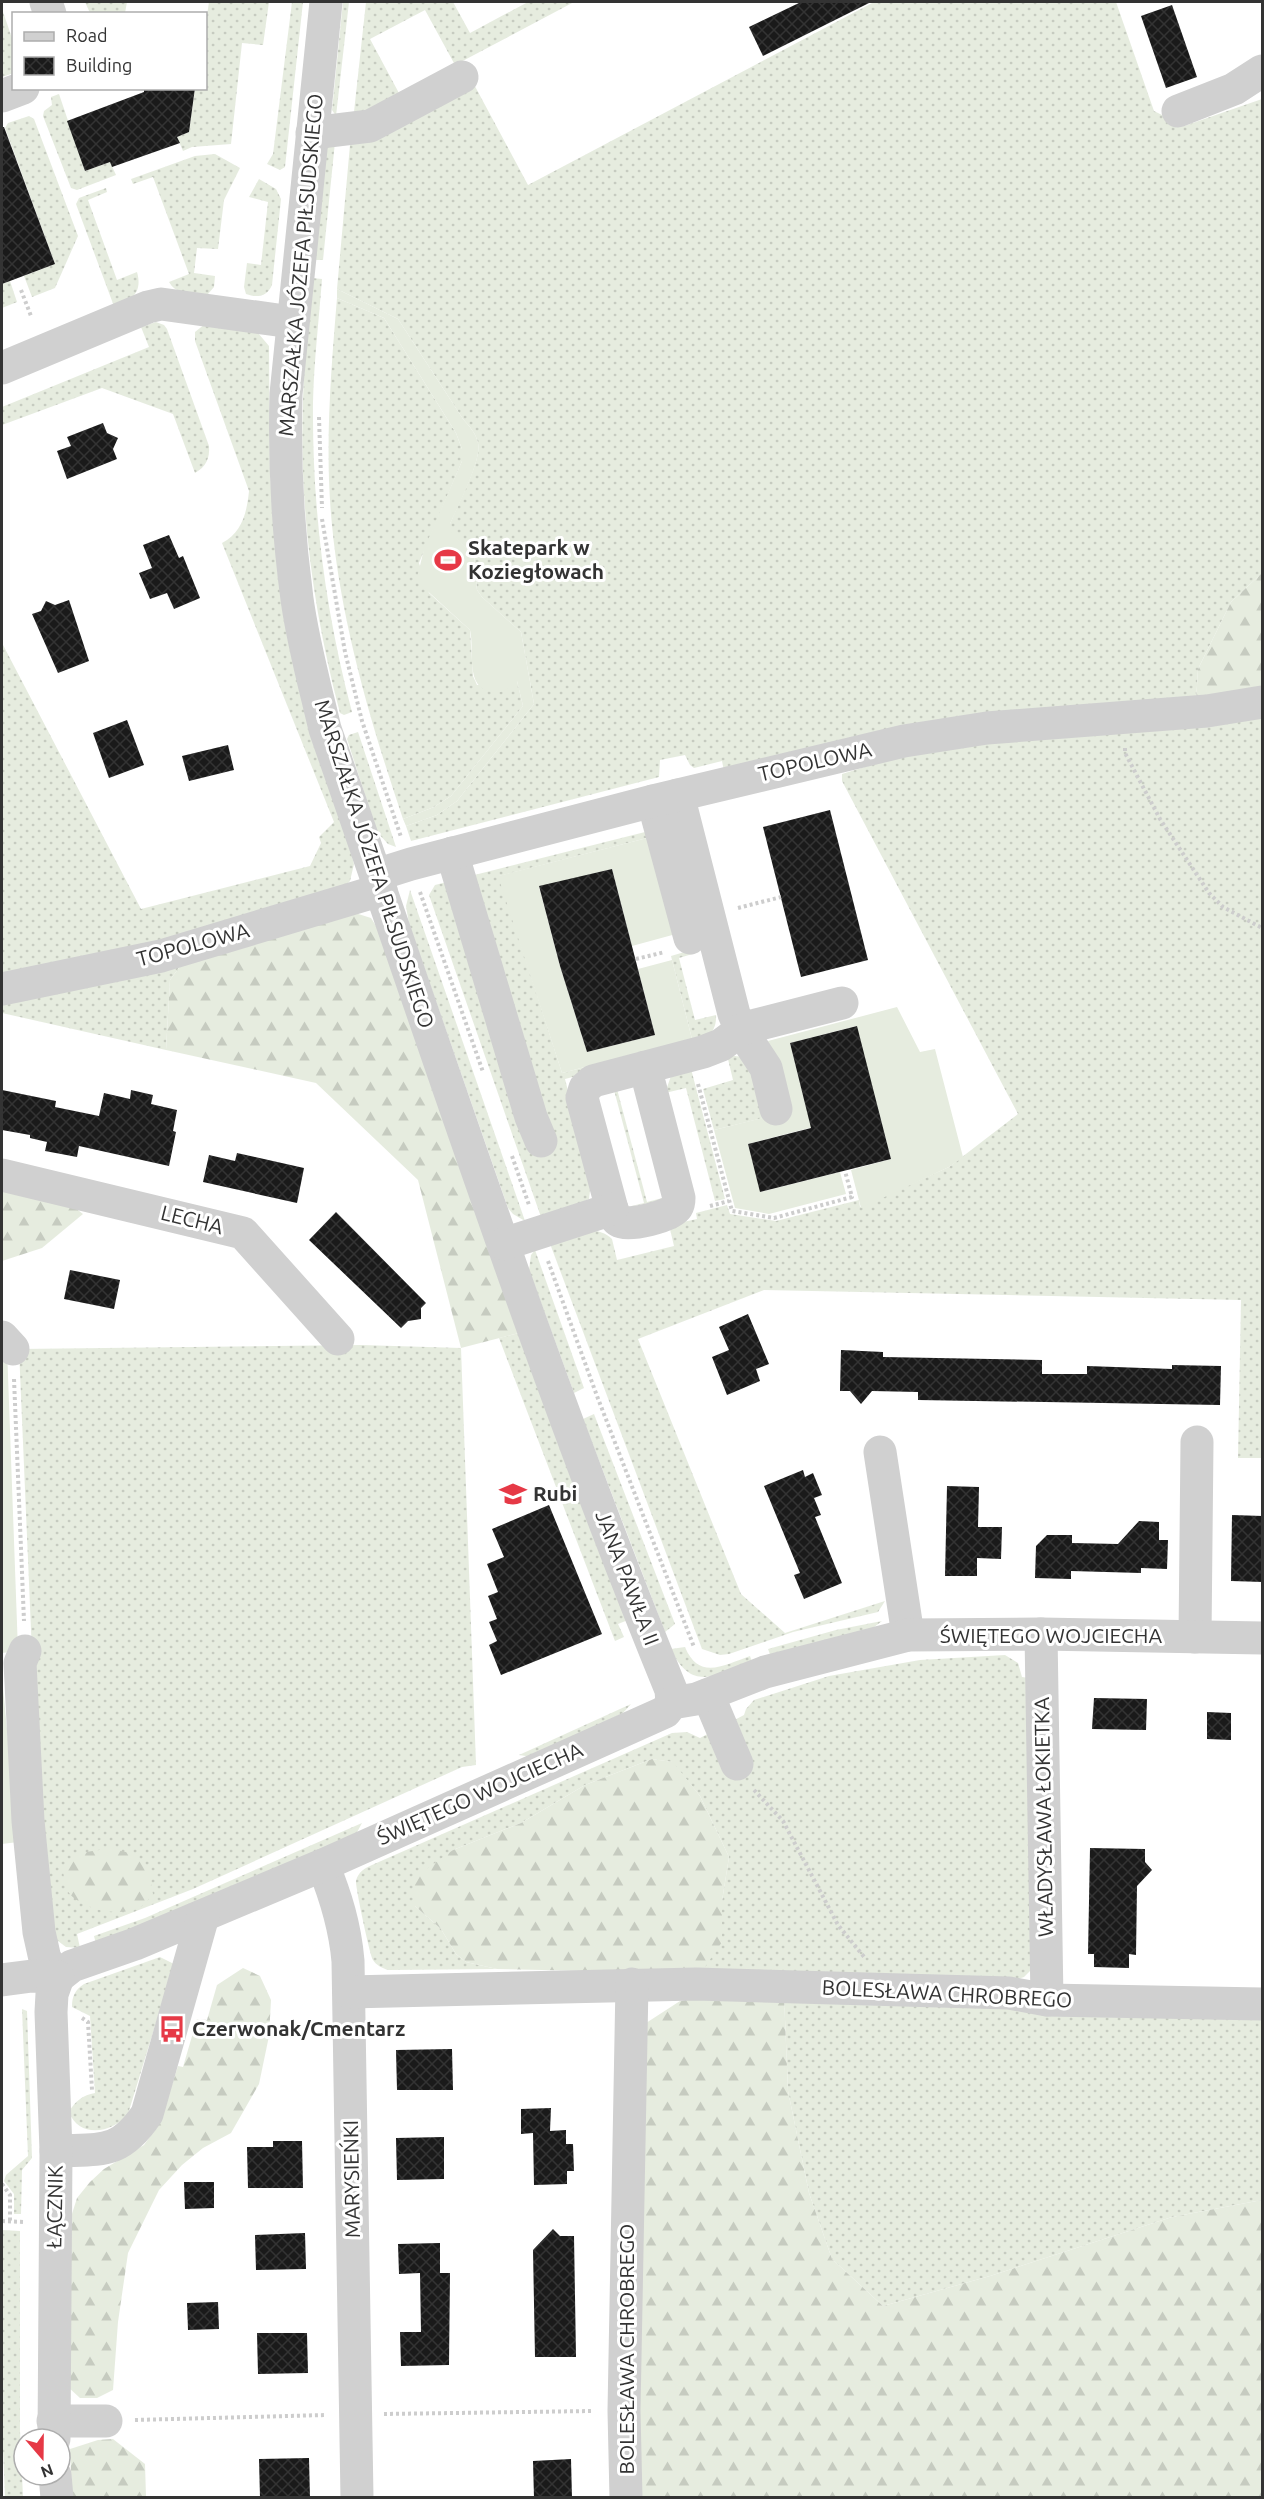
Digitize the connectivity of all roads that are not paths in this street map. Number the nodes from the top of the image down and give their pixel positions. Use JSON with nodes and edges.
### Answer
{"nodes":[{"id":1,"x":326,"y":2,"type":"edge"},
{"id":2,"x":1263,"y":71,"type":"edge"},
{"id":3,"x":462,"y":77,"type":"dead end"},
{"id":4,"x":18,"y":90,"type":"edge"},
{"id":5,"x":2,"y":96,"type":"edge"},
{"id":6,"x":1178,"y":111,"type":"dead end"},
{"id":7,"x":312,"y":134,"type":"junction"},
{"id":8,"x":292,"y":322,"type":"junction"},
{"id":9,"x":2,"y":368,"type":"edge"},
{"id":10,"x":1263,"y":702,"type":"edge"},
{"id":11,"x":665,"y":798,"type":"junction"},
{"id":12,"x":452,"y":853,"type":"junction"},
{"id":13,"x":379,"y":883,"type":"junction"},
{"id":14,"x":2,"y":989,"type":"edge"},
{"id":15,"x":842,"y":1003,"type":"dead end"},
{"id":16,"x":741,"y":1030,"type":"junction"},
{"id":17,"x":645,"y":1067,"type":"junction"},
{"id":18,"x":776,"y":1109,"type":"dead end"},
{"id":19,"x":541,"y":1141,"type":"dead end"},
{"id":20,"x":2,"y":1175,"type":"edge"},
{"id":21,"x":612,"y":1209,"type":"junction"},
{"id":22,"x":504,"y":1244,"type":"junction"},
{"id":23,"x":530,"y":1318,"type":"joint"},
{"id":24,"x":338,"y":1339,"type":"dead end"},
{"id":25,"x":1197,"y":1442,"type":"dead end"},
{"id":26,"x":880,"y":1452,"type":"dead end"},
{"id":27,"x":1041,"y":1634,"type":"junction"},
{"id":28,"x":908,"y":1635,"type":"junction"},
{"id":29,"x":1195,"y":1637,"type":"junction"},
{"id":30,"x":1263,"y":1638,"type":"edge"},
{"id":31,"x":25,"y":1651,"type":"road end"},
{"id":32,"x":708,"y":1695,"type":"junction"},
{"id":33,"x":672,"y":1703,"type":"junction"},
{"id":34,"x":736,"y":1764,"type":"road end"},
{"id":35,"x":323,"y":1865,"type":"junction"},
{"id":36,"x":203,"y":1916,"type":"junction"},
{"id":37,"x":58,"y":1977,"type":"junction"},
{"id":38,"x":2,"y":1980,"type":"edge"},
{"id":39,"x":632,"y":1984,"type":"junction"},
{"id":40,"x":349,"y":1992,"type":"junction"},
{"id":41,"x":1047,"y":2000,"type":"junction"},
{"id":42,"x":1263,"y":2004,"type":"edge"},
{"id":43,"x":56,"y":2151,"type":"junction"},
{"id":44,"x":106,"y":2421,"type":"dead end"},
{"id":45,"x":53,"y":2427,"type":"edge"},
{"id":46,"x":71,"y":2427,"type":"edge"},
{"id":47,"x":357,"y":2498,"type":"edge"},
{"id":48,"x":626,"y":2498,"type":"edge"}],
"edges":[{"from":1,"to":7,"type":"street","name":"MARSZAŁKA JÓZEFA PIŁSUDSKIEGO"},
{"from":2,"to":6,"type":"street"},
{"from":3,"to":7,"type":"street"},
{"from":4,"to":5,"type":"street"},
{"from":7,"to":8,"type":"street","name":"MARSZAŁKA JÓZEFA PIŁSUDSKIEGO"},
{"from":8,"to":9,"type":"street"},
{"from":8,"to":13,"type":"street","name":"MARSZAŁKA JÓZEFA PIŁSUDSKIEGO"},
{"from":10,"to":11,"type":"street","name":"TOPOLOWA"},
{"from":11,"to":12,"type":"street","name":"TOPOLOWA"},
{"from":11,"to":16,"type":"street"},
{"from":12,"to":13,"type":"street","name":"TOPOLOWA"},
{"from":12,"to":19,"type":"street"},
{"from":13,"to":14,"type":"street","name":"TOPOLOWA"},
{"from":13,"to":22,"type":"street","name":"MARSZAŁKA JÓZEFA PIŁSUDSKIEGO"},
{"from":15,"to":16,"type":"street"},
{"from":16,"to":17,"type":"street"},
{"from":16,"to":18,"type":"street"},
{"from":17,"to":21,"type":"street"},
{"from":17,"to":21,"type":"street"},
{"from":20,"to":24,"type":"street","name":"LECHA"},
{"from":21,"to":22,"type":"street"},
{"from":22,"to":23,"type":"street","name":"MARSZAŁKA JÓZEFA PIŁSUDSKIEGO"},
{"from":23,"to":33,"type":"street","name":"JANA PAWŁA II"},
{"from":25,"to":29,"type":"street"},
{"from":26,"to":28,"type":"street"},
{"from":27,"to":28,"type":"street","name":"ŚWIĘTEGO WOJCIECHA"},
{"from":27,"to":29,"type":"street","name":"ŚWIĘTEGO WOJCIECHA"},
{"from":27,"to":41,"type":"street","name":"WŁADYSŁAWA ŁOKIETKA"},
{"from":28,"to":32,"type":"street","name":"ŚWIĘTEGO WOJCIECHA"},
{"from":29,"to":30,"type":"street","name":"ŚWIĘTEGO WOJCIECHA"},
{"from":31,"to":37,"type":"street"},
{"from":32,"to":33,"type":"street","name":"ŚWIĘTEGO WOJCIECHA"},
{"from":32,"to":34,"type":"street"},
{"from":33,"to":35,"type":"street","name":"ŚWIĘTEGO WOJCIECHA"},
{"from":35,"to":36,"type":"street","name":"ŚWIĘTEGO WOJCIECHA"},
{"from":35,"to":40,"type":"street","name":"MARYSIEŃKI"},
{"from":36,"to":37,"type":"street","name":"ŚWIĘTEGO WOJCIECHA"},
{"from":36,"to":43,"type":"street"},
{"from":37,"to":38,"type":"street"},
{"from":37,"to":43,"type":"street","name":"ŁĄCZNIK"},
{"from":39,"to":40,"type":"street","name":"BOLESŁAWA CHROBREGO"},
{"from":39,"to":41,"type":"street","name":"BOLESŁAWA CHROBREGO"},
{"from":39,"to":48,"type":"street","name":"BOLESŁAWA CHROBREGO"},
{"from":40,"to":47,"type":"street","name":"MARYSIEŃKI"},
{"from":41,"to":42,"type":"street","name":"BOLESŁAWA CHROBREGO"},
{"from":43,"to":45,"type":"street","name":"ŁĄCZNIK"},
{"from":44,"to":46,"type":"street"}]}
